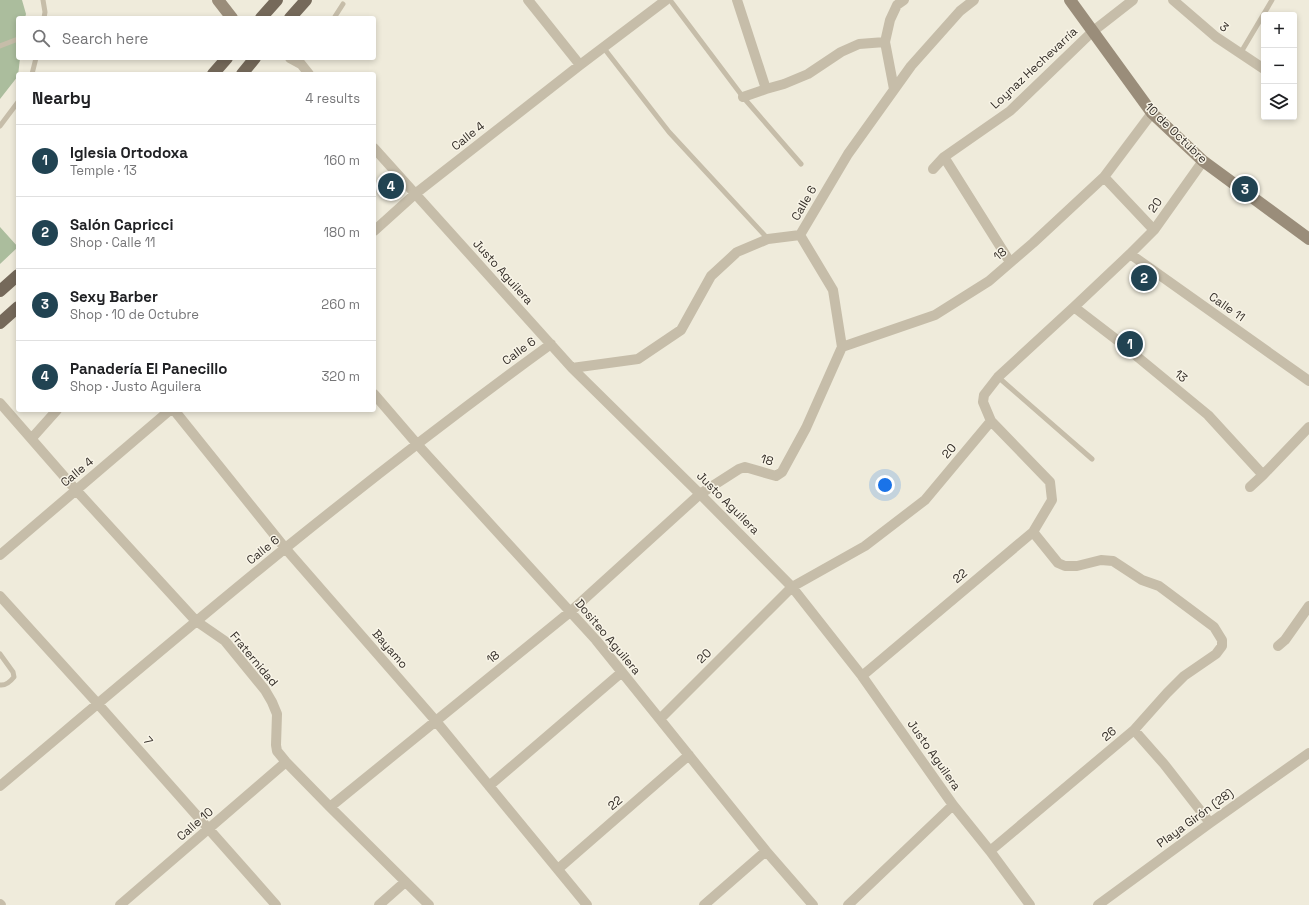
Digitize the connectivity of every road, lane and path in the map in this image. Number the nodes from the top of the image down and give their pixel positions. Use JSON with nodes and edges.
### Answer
{"nodes":[{"id":1,"x":43,"y":0,"type":"edge"},
{"id":2,"x":218,"y":0,"type":"edge"},
{"id":3,"x":276,"y":0,"type":"edge"},
{"id":4,"x":306,"y":0,"type":"edge"},
{"id":5,"x":528,"y":0,"type":"edge"},
{"id":6,"x":666,"y":0,"type":"edge"},
{"id":7,"x":670,"y":0,"type":"edge"},
{"id":8,"x":737,"y":0,"type":"edge"},
{"id":9,"x":904,"y":0,"type":"edge"},
{"id":10,"x":974,"y":0,"type":"edge"},
{"id":11,"x":1070,"y":0,"type":"edge"},
{"id":12,"x":1133,"y":0,"type":"edge"},
{"id":13,"x":1173,"y":0,"type":"edge"},
{"id":14,"x":1272,"y":0,"type":"edge"},
{"id":15,"x":343,"y":4,"type":"dead end"},
{"id":16,"x":44,"y":16,"type":"edge"},
{"id":17,"x":230,"y":16,"type":"edge"},
{"id":18,"x":263,"y":16,"type":"edge"},
{"id":19,"x":292,"y":16,"type":"edge"},
{"id":20,"x":335,"y":16,"type":"edge"},
{"id":21,"x":1092,"y":32,"type":"junction"},
{"id":22,"x":16,"y":40,"type":"edge"},
{"id":23,"x":884,"y":42,"type":"junction"},
{"id":24,"x":0,"y":46,"type":"edge"},
{"id":25,"x":603,"y":48,"type":"junction"},
{"id":26,"x":1240,"y":54,"type":"junction"},
{"id":27,"x":36,"y":60,"type":"edge"},
{"id":28,"x":225,"y":60,"type":"edge"},
{"id":29,"x":253,"y":60,"type":"edge"},
{"id":30,"x":293,"y":60,"type":"edge"},
{"id":31,"x":580,"y":65,"type":"junction"},
{"id":32,"x":301,"y":66,"type":"edge"},
{"id":33,"x":1261,"y":67,"type":"edge"},
{"id":34,"x":32,"y":72,"type":"edge"},
{"id":35,"x":215,"y":72,"type":"edge"},
{"id":36,"x":244,"y":72,"type":"edge"},
{"id":37,"x":766,"y":89,"type":"junction"},
{"id":38,"x":894,"y":89,"type":"junction"},
{"id":39,"x":743,"y":97,"type":"junction"},
{"id":40,"x":16,"y":105,"type":"edge"},
{"id":41,"x":1152,"y":113,"type":"junction"},
{"id":42,"x":0,"y":126,"type":"edge"},
{"id":43,"x":376,"y":150,"type":"edge"},
{"id":44,"x":944,"y":157,"type":"junction"},
{"id":45,"x":1202,"y":161,"type":"junction"},
{"id":46,"x":801,"y":164,"type":"dead end"},
{"id":47,"x":933,"y":169,"type":"dead end"},
{"id":48,"x":1104,"y":177,"type":"junction"},
{"id":49,"x":415,"y":194,"type":"junction"},
{"id":50,"x":376,"y":229,"type":"edge"},
{"id":51,"x":1154,"y":230,"type":"junction"},
{"id":52,"x":800,"y":235,"type":"junction"},
{"id":53,"x":768,"y":239,"type":"junction"},
{"id":54,"x":1309,"y":239,"type":"edge"},
{"id":55,"x":1130,"y":254,"type":"junction"},
{"id":56,"x":1010,"y":262,"type":"junction"},
{"id":57,"x":16,"y":277,"type":"edge"},
{"id":58,"x":0,"y":291,"type":"edge"},
{"id":59,"x":1074,"y":307,"type":"junction"},
{"id":60,"x":16,"y":308,"type":"edge"},
{"id":61,"x":0,"y":323,"type":"edge"},
{"id":62,"x":551,"y":344,"type":"junction"},
{"id":63,"x":842,"y":347,"type":"junction"},
{"id":64,"x":572,"y":368,"type":"junction"},
{"id":65,"x":998,"y":377,"type":"junction"},
{"id":66,"x":1309,"y":381,"type":"edge"},
{"id":67,"x":376,"y":396,"type":"edge"},
{"id":68,"x":0,"y":403,"type":"edge"},
{"id":69,"x":55,"y":412,"type":"edge"},
{"id":70,"x":168,"y":412,"type":"edge"},
{"id":71,"x":176,"y":412,"type":"edge"},
{"id":72,"x":991,"y":421,"type":"junction"},
{"id":73,"x":1309,"y":427,"type":"edge"},
{"id":74,"x":32,"y":438,"type":"junction"},
{"id":75,"x":417,"y":444,"type":"junction"},
{"id":76,"x":1092,"y":458,"type":"dead end"},
{"id":77,"x":1263,"y":476,"type":"junction"},
{"id":78,"x":1250,"y":487,"type":"dead end"},
{"id":79,"x":76,"y":490,"type":"junction"},
{"id":80,"x":700,"y":494,"type":"junction"},
{"id":81,"x":1033,"y":532,"type":"junction"},
{"id":82,"x":285,"y":548,"type":"junction"},
{"id":83,"x":0,"y":555,"type":"edge"},
{"id":84,"x":792,"y":587,"type":"junction"},
{"id":85,"x":0,"y":596,"type":"edge"},
{"id":86,"x":1309,"y":606,"type":"edge"},
{"id":87,"x":570,"y":612,"type":"junction"},
{"id":88,"x":196,"y":621,"type":"junction"},
{"id":89,"x":1278,"y":646,"type":"dead end"},
{"id":90,"x":0,"y":654,"type":"edge"},
{"id":91,"x":622,"y":672,"type":"junction"},
{"id":92,"x":862,"y":676,"type":"junction"},
{"id":93,"x":0,"y":685,"type":"edge"},
{"id":94,"x":98,"y":704,"type":"junction"},
{"id":95,"x":660,"y":719,"type":"junction"},
{"id":96,"x":435,"y":720,"type":"junction"},
{"id":97,"x":1134,"y":730,"type":"junction"},
{"id":98,"x":1309,"y":753,"type":"edge"},
{"id":99,"x":689,"y":755,"type":"junction"},
{"id":100,"x":286,"y":762,"type":"junction"},
{"id":101,"x":0,"y":786,"type":"edge"},
{"id":102,"x":489,"y":786,"type":"junction"},
{"id":103,"x":953,"y":805,"type":"junction"},
{"id":104,"x":330,"y":806,"type":"junction"},
{"id":105,"x":1210,"y":823,"type":"junction"},
{"id":106,"x":208,"y":830,"type":"junction"},
{"id":107,"x":766,"y":850,"type":"junction"},
{"id":108,"x":990,"y":851,"type":"junction"},
{"id":109,"x":558,"y":870,"type":"junction"},
{"id":110,"x":405,"y":882,"type":"junction"},
{"id":111,"x":120,"y":905,"type":"edge"},
{"id":112,"x":276,"y":905,"type":"edge"},
{"id":113,"x":379,"y":905,"type":"edge"},
{"id":114,"x":429,"y":905,"type":"edge"},
{"id":115,"x":587,"y":905,"type":"edge"},
{"id":116,"x":704,"y":905,"type":"edge"},
{"id":117,"x":813,"y":905,"type":"edge"},
{"id":118,"x":848,"y":905,"type":"edge"},
{"id":119,"x":1030,"y":905,"type":"edge"},
{"id":120,"x":1098,"y":905,"type":"edge"}],
"edges":[{"from":1,"to":16,"type":"lane"},
{"from":2,"to":17,"type":"street"},
{"from":3,"to":18,"type":"main road"},
{"from":4,"to":19,"type":"main road"},
{"from":5,"to":31,"type":"street"},
{"from":6,"to":25,"type":"street","name":"Calle 4"},
{"from":7,"to":39,"type":"lane"},
{"from":8,"to":37,"type":"street"},
{"from":9,"to":23,"type":"street"},
{"from":10,"to":38,"type":"street","name":"Calle 6"},
{"from":11,"to":21,"type":"street","name":"10 de Octubre"},
{"from":12,"to":21,"type":"street","name":"Loynaz Hechevarría"},
{"from":13,"to":26,"type":"street","name":"3"},
{"from":14,"to":26,"type":"lane"},
{"from":15,"to":20,"type":"lane"},
{"from":21,"to":41,"type":"street","name":"10 de Octubre"},
{"from":21,"to":44,"type":"street","name":"Loynaz Hechevarría"},
{"from":22,"to":24,"type":"lane"},
{"from":23,"to":37,"type":"street"},
{"from":23,"to":38,"type":"street"},
{"from":25,"to":31,"type":"street","name":"Calle 4"},
{"from":25,"to":53,"type":"lane"},
{"from":26,"to":33,"type":"street","name":"3"},
{"from":27,"to":34,"type":"lane"},
{"from":28,"to":35,"type":"main road"},
{"from":29,"to":36,"type":"main road"},
{"from":30,"to":32,"type":"street"},
{"from":31,"to":49,"type":"street","name":"Calle 4"},
{"from":37,"to":39,"type":"street"},
{"from":38,"to":52,"type":"street","name":"Calle 6"},
{"from":39,"to":46,"type":"lane"},
{"from":40,"to":42,"type":"lane"},
{"from":41,"to":45,"type":"street","name":"10 de Octubre"},
{"from":41,"to":48,"type":"street","name":"18"},
{"from":43,"to":49,"type":"street","name":"Justo Aguilera"},
{"from":44,"to":47,"type":"street","name":"Loynaz Hechevarría"},
{"from":44,"to":56,"type":"street"},
{"from":45,"to":51,"type":"street","name":"20"},
{"from":45,"to":54,"type":"street","name":"10 de Octubre"},
{"from":48,"to":51,"type":"street"},
{"from":48,"to":56,"type":"street","name":"18"},
{"from":49,"to":50,"type":"street","name":"Calle 4"},
{"from":49,"to":62,"type":"street","name":"Justo Aguilera"},
{"from":51,"to":55,"type":"street","name":"20"},
{"from":52,"to":53,"type":"street","name":"Calle 6"},
{"from":52,"to":63,"type":"street"},
{"from":53,"to":64,"type":"street","name":"Calle 6"},
{"from":55,"to":59,"type":"street","name":"20"},
{"from":55,"to":66,"type":"street","name":"Calle 11"},
{"from":56,"to":63,"type":"street","name":"18"},
{"from":57,"to":58,"type":"main road"},
{"from":59,"to":65,"type":"street","name":"20"},
{"from":59,"to":77,"type":"street","name":"13"},
{"from":60,"to":61,"type":"main road"},
{"from":62,"to":64,"type":"street","name":"Justo Aguilera"},
{"from":62,"to":75,"type":"street","name":"Calle 6"},
{"from":63,"to":80,"type":"street","name":"18"},
{"from":64,"to":80,"type":"street","name":"Justo Aguilera"},
{"from":65,"to":72,"type":"street","name":"20"},
{"from":65,"to":76,"type":"lane"},
{"from":67,"to":75,"type":"street","name":"Dositeo Aguilera"},
{"from":68,"to":74,"type":"street","name":"Fraternidad"},
{"from":69,"to":74,"type":"street"},
{"from":70,"to":79,"type":"street","name":"Calle 4"},
{"from":71,"to":82,"type":"street","name":"Bayamo"},
{"from":72,"to":81,"type":"street","name":"22"},
{"from":72,"to":84,"type":"street","name":"20"},
{"from":73,"to":77,"type":"street"},
{"from":74,"to":79,"type":"street","name":"Fraternidad"},
{"from":75,"to":82,"type":"street","name":"Calle 6"},
{"from":75,"to":87,"type":"street","name":"Dositeo Aguilera"},
{"from":77,"to":78,"type":"street"},
{"from":79,"to":83,"type":"street","name":"Calle 4"},
{"from":79,"to":88,"type":"street","name":"Fraternidad"},
{"from":80,"to":84,"type":"street","name":"Justo Aguilera"},
{"from":80,"to":87,"type":"street","name":"18"},
{"from":81,"to":92,"type":"street","name":"22"},
{"from":81,"to":97,"type":"street","name":"26"},
{"from":82,"to":88,"type":"street","name":"Calle 6"},
{"from":82,"to":96,"type":"street","name":"Bayamo"},
{"from":84,"to":92,"type":"street","name":"Justo Aguilera"},
{"from":84,"to":95,"type":"street","name":"20"},
{"from":85,"to":94,"type":"street","name":"7"},
{"from":86,"to":89,"type":"street"},
{"from":87,"to":91,"type":"street","name":"Dositeo Aguilera"},
{"from":87,"to":96,"type":"street","name":"18"},
{"from":88,"to":94,"type":"street","name":"Calle 6"},
{"from":88,"to":100,"type":"street","name":"Fraternidad"},
{"from":90,"to":93,"type":"lane"},
{"from":91,"to":95,"type":"street","name":"Dositeo Aguilera"},
{"from":91,"to":102,"type":"street"},
{"from":92,"to":103,"type":"street","name":"Justo Aguilera"},
{"from":94,"to":101,"type":"street","name":"Calle 6"},
{"from":94,"to":106,"type":"street","name":"7"},
{"from":95,"to":99,"type":"street","name":"Dositeo Aguilera"},
{"from":96,"to":102,"type":"street","name":"Bayamo"},
{"from":96,"to":104,"type":"street","name":"18"},
{"from":97,"to":105,"type":"street"},
{"from":97,"to":108,"type":"street","name":"26"},
{"from":98,"to":105,"type":"street","name":"Playa Girón (28)"},
{"from":99,"to":107,"type":"street","name":"Dositeo Aguilera"},
{"from":99,"to":109,"type":"street","name":"22"},
{"from":100,"to":104,"type":"street","name":"Fraternidad"},
{"from":100,"to":106,"type":"street","name":"Calle 10"},
{"from":102,"to":109,"type":"street","name":"Bayamo"},
{"from":103,"to":108,"type":"street","name":"Justo Aguilera"},
{"from":103,"to":118,"type":"street"},
{"from":104,"to":110,"type":"street","name":"Fraternidad"},
{"from":105,"to":120,"type":"street","name":"Playa Girón (28)"},
{"from":106,"to":111,"type":"street","name":"Calle 10"},
{"from":106,"to":112,"type":"street","name":"7"},
{"from":107,"to":116,"type":"street"},
{"from":107,"to":117,"type":"street","name":"Dositeo Aguilera"},
{"from":108,"to":119,"type":"street","name":"Justo Aguilera"},
{"from":109,"to":115,"type":"street","name":"Bayamo"},
{"from":110,"to":113,"type":"street"},
{"from":110,"to":114,"type":"street","name":"Fraternidad"}]}
